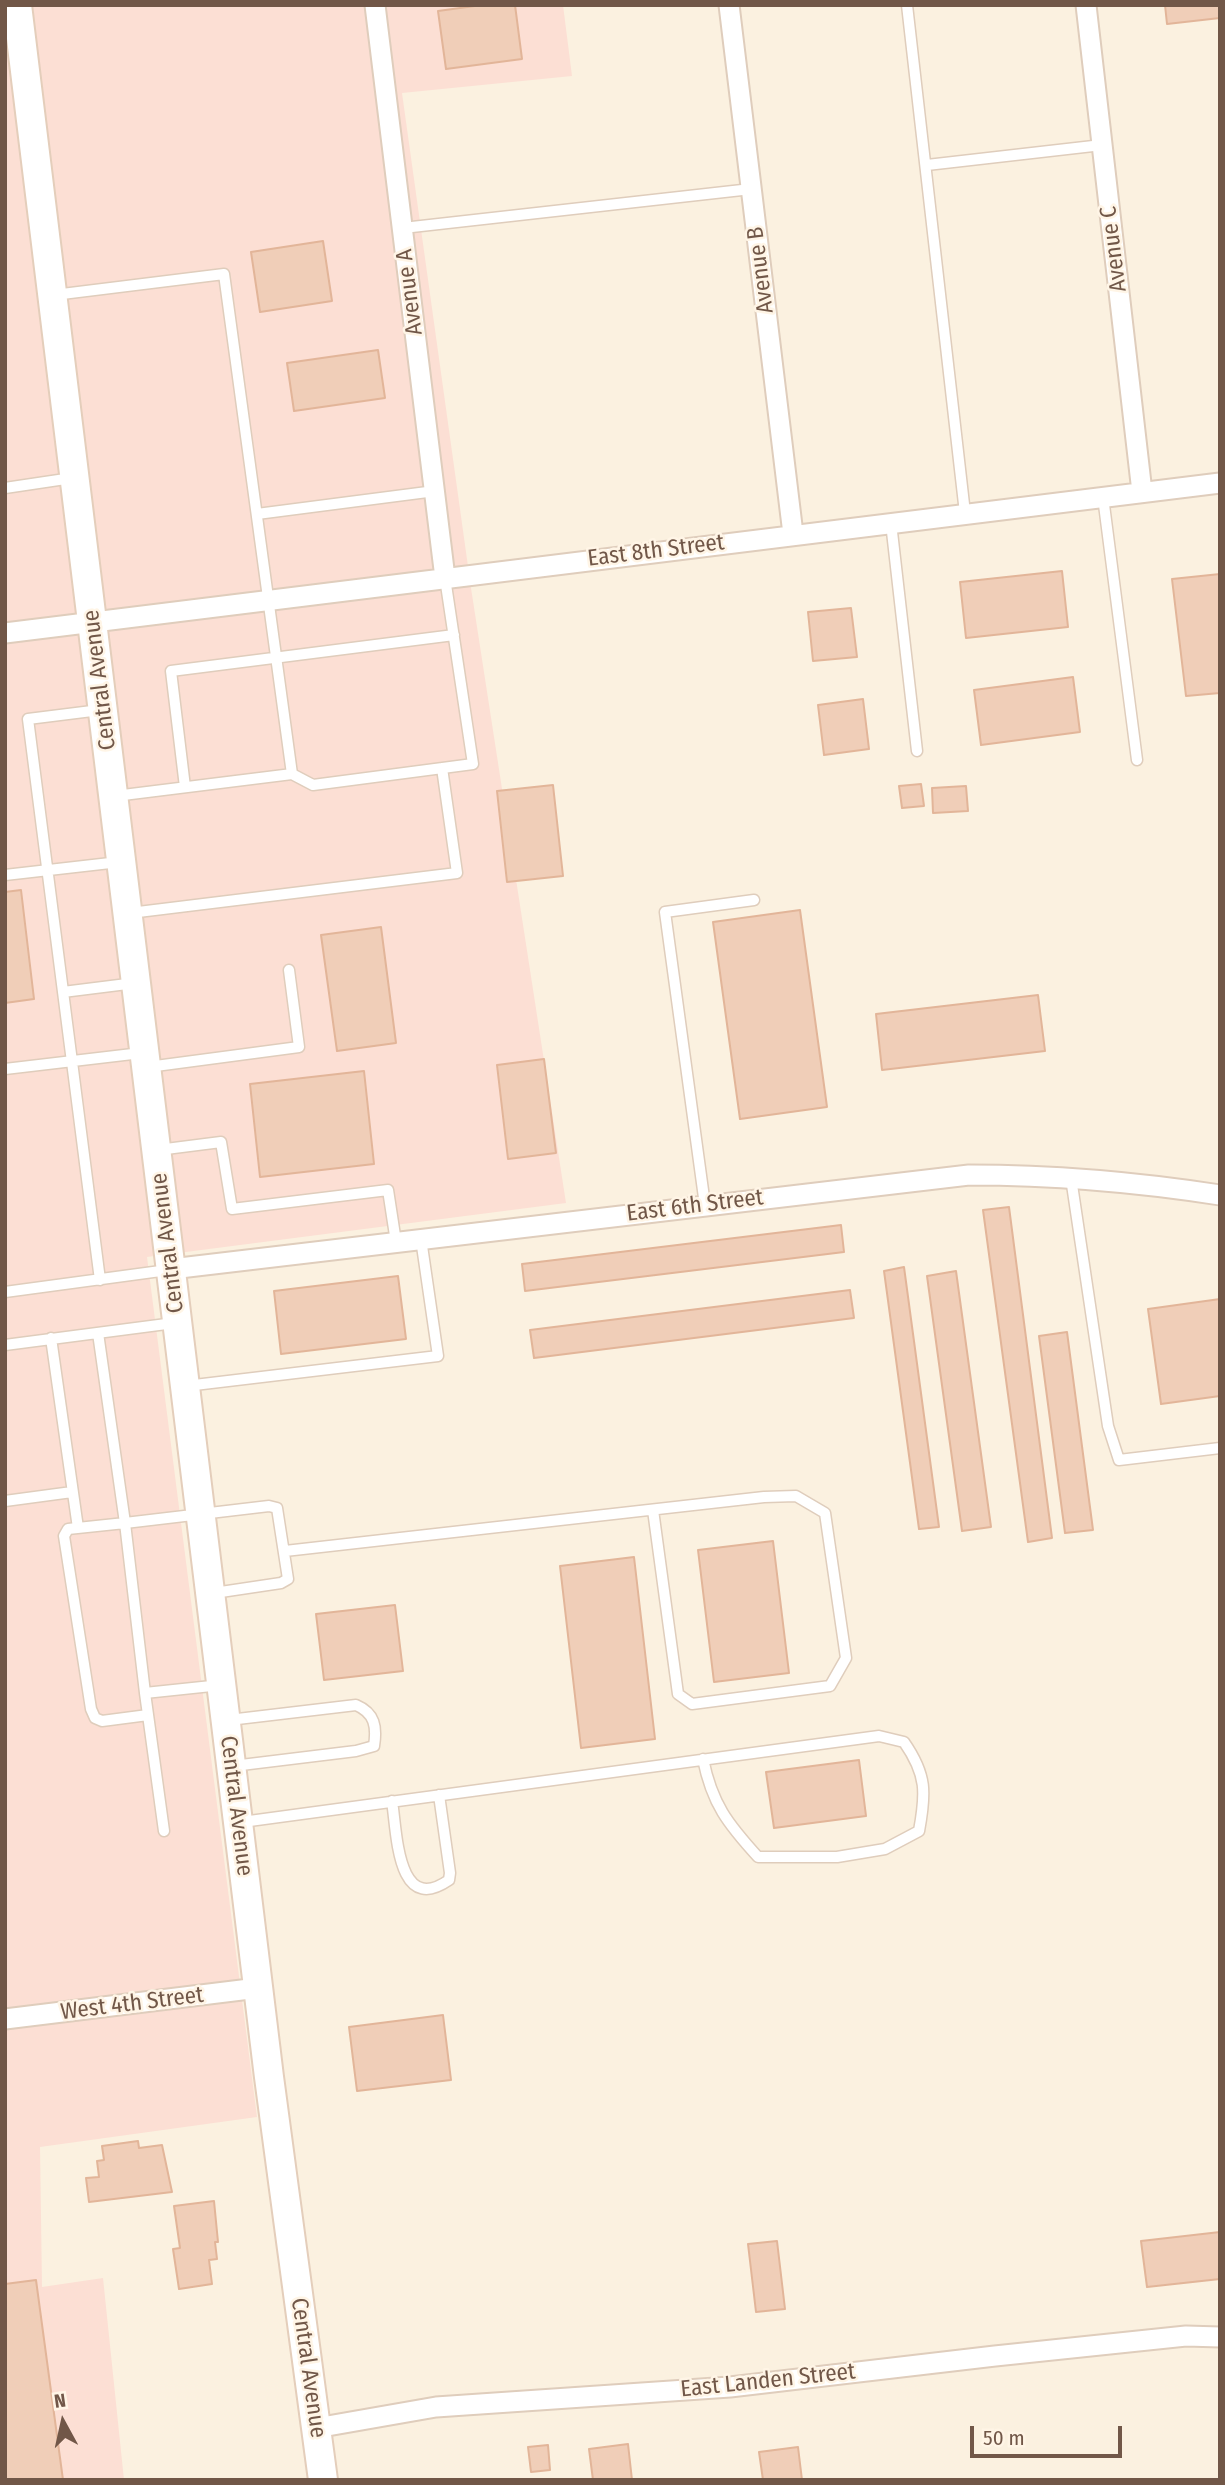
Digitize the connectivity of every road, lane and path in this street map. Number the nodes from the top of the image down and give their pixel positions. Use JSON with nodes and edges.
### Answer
{"nodes":[{"id":1,"x":17,"y":5,"type":"edge"},
{"id":2,"x":375,"y":5,"type":"edge"},
{"id":3,"x":729,"y":5,"type":"edge"},
{"id":4,"x":907,"y":5,"type":"edge"},
{"id":5,"x":1086,"y":5,"type":"edge"},
{"id":6,"x":1102,"y":145,"type":"junction"},
{"id":7,"x":927,"y":165,"type":"junction"},
{"id":8,"x":751,"y":189,"type":"junction"},
{"id":9,"x":403,"y":228,"type":"junction"},
{"id":10,"x":53,"y":295,"type":"junction"},
{"id":11,"x":76,"y":477,"type":"junction"},
{"id":12,"x":1220,"y":482,"type":"edge"},
{"id":13,"x":5,"y":488,"type":"edge"},
{"id":14,"x":435,"y":491,"type":"junction"},
{"id":15,"x":1142,"y":492,"type":"junction"},
{"id":16,"x":1102,"y":496,"type":"junction"},
{"id":17,"x":965,"y":513,"type":"junction"},
{"id":18,"x":257,"y":514,"type":"junction"},
{"id":19,"x":891,"y":522,"type":"junction"},
{"id":20,"x":793,"y":534,"type":"junction"},
{"id":21,"x":445,"y":578,"type":"junction"},
{"id":22,"x":269,"y":600,"type":"junction"},
{"id":23,"x":94,"y":622,"type":"junction"},
{"id":24,"x":5,"y":633,"type":"edge"},
{"id":25,"x":454,"y":635,"type":"junction"},
{"id":26,"x":276,"y":658,"type":"junction"},
{"id":27,"x":104,"y":710,"type":"junction"},
{"id":28,"x":917,"y":751,"type":"dead end"},
{"id":29,"x":1137,"y":760,"type":"dead end"},
{"id":30,"x":442,"y":768,"type":"junction"},
{"id":31,"x":292,"y":774,"type":"junction"},
{"id":32,"x":186,"y":787,"type":"junction"},
{"id":33,"x":115,"y":796,"type":"junction"},
{"id":34,"x":123,"y":862,"type":"junction"},
{"id":35,"x":47,"y":870,"type":"junction"},
{"id":36,"x":5,"y":876,"type":"edge"},
{"id":37,"x":754,"y":901,"type":"dead end"},
{"id":38,"x":129,"y":913,"type":"junction"},
{"id":39,"x":289,"y":970,"type":"dead end"},
{"id":40,"x":137,"y":983,"type":"junction"},
{"id":41,"x":63,"y":992,"type":"junction"},
{"id":42,"x":146,"y":1060,"type":"junction"},
{"id":43,"x":72,"y":1061,"type":"junction"},
{"id":44,"x":5,"y":1069,"type":"edge"},
{"id":45,"x":157,"y":1150,"type":"junction"},
{"id":46,"x":1071,"y":1177,"type":"junction"},
{"id":47,"x":1220,"y":1195,"type":"edge"},
{"id":48,"x":705,"y":1205,"type":"junction"},
{"id":49,"x":421,"y":1239,"type":"junction"},
{"id":50,"x":396,"y":1242,"type":"junction"},
{"id":51,"x":171,"y":1269,"type":"junction"},
{"id":52,"x":100,"y":1280,"type":"junction"},
{"id":53,"x":5,"y":1292,"type":"edge"},
{"id":54,"x":178,"y":1322,"type":"junction"},
{"id":55,"x":98,"y":1333,"type":"junction"},
{"id":56,"x":51,"y":1338,"type":"junction"},
{"id":57,"x":5,"y":1345,"type":"edge"},
{"id":58,"x":185,"y":1386,"type":"junction"},
{"id":59,"x":1220,"y":1448,"type":"edge"},
{"id":60,"x":72,"y":1492,"type":"junction"},
{"id":61,"x":5,"y":1502,"type":"edge"},
{"id":62,"x":653,"y":1510,"type":"junction"},
{"id":63,"x":200,"y":1514,"type":"junction"},
{"id":64,"x":125,"y":1523,"type":"junction"},
{"id":65,"x":78,"y":1528,"type":"junction"},
{"id":66,"x":285,"y":1551,"type":"junction"},
{"id":67,"x":210,"y":1593,"type":"junction"},
{"id":68,"x":221,"y":1685,"type":"junction"},
{"id":69,"x":145,"y":1693,"type":"junction"},
{"id":70,"x":148,"y":1715,"type":"junction"},
{"id":71,"x":225,"y":1720,"type":"junction"},
{"id":72,"x":703,"y":1759,"type":"junction"},
{"id":73,"x":231,"y":1766,"type":"junction"},
{"id":74,"x":439,"y":1795,"type":"junction"},
{"id":75,"x":393,"y":1801,"type":"junction"},
{"id":76,"x":238,"y":1822,"type":"junction"},
{"id":77,"x":164,"y":1831,"type":"dead end"},
{"id":78,"x":258,"y":1988,"type":"junction"},
{"id":79,"x":5,"y":2020,"type":"edge"},
{"id":80,"x":1220,"y":2337,"type":"edge"},
{"id":81,"x":316,"y":2428,"type":"junction"},
{"id":82,"x":323,"y":2480,"type":"edge"}],
"edges":[{"from":1,"to":10,"type":"street","name":"Central Avenue"},
{"from":2,"to":9,"type":"street","name":"Avenue A"},
{"from":3,"to":8,"type":"street","name":"Avenue B"},
{"from":4,"to":7,"type":"lane"},
{"from":5,"to":6,"type":"street","name":"Avenue C"},
{"from":6,"to":7,"type":"lane"},
{"from":6,"to":15,"type":"street","name":"Avenue C"},
{"from":7,"to":17,"type":"lane"},
{"from":8,"to":9,"type":"lane"},
{"from":8,"to":20,"type":"street","name":"Avenue B"},
{"from":9,"to":14,"type":"street","name":"Avenue A"},
{"from":10,"to":11,"type":"street","name":"Central Avenue"},
{"from":10,"to":18,"type":"lane"},
{"from":11,"to":13,"type":"lane"},
{"from":11,"to":23,"type":"street","name":"Central Avenue"},
{"from":12,"to":15,"type":"street","name":"East 8th Street"},
{"from":14,"to":18,"type":"lane"},
{"from":14,"to":21,"type":"street","name":"Avenue A"},
{"from":15,"to":16,"type":"street","name":"East 8th Street"},
{"from":16,"to":17,"type":"street","name":"East 8th Street"},
{"from":16,"to":29,"type":"lane"},
{"from":17,"to":19,"type":"street","name":"East 8th Street"},
{"from":18,"to":22,"type":"lane"},
{"from":19,"to":20,"type":"street","name":"East 8th Street"},
{"from":19,"to":28,"type":"lane"},
{"from":20,"to":21,"type":"street","name":"East 8th Street"},
{"from":21,"to":22,"type":"street","name":"East 8th Street"},
{"from":21,"to":25,"type":"lane"},
{"from":22,"to":23,"type":"street","name":"East 8th Street"},
{"from":22,"to":26,"type":"lane"},
{"from":23,"to":24,"type":"street","name":"East 8th Street"},
{"from":23,"to":27,"type":"street","name":"Central Avenue"},
{"from":25,"to":26,"type":"lane"},
{"from":25,"to":30,"type":"lane"},
{"from":26,"to":31,"type":"lane"},
{"from":26,"to":32,"type":"lane"},
{"from":27,"to":33,"type":"street","name":"Central Avenue"},
{"from":27,"to":35,"type":"lane"},
{"from":30,"to":31,"type":"lane"},
{"from":30,"to":38,"type":"lane"},
{"from":31,"to":32,"type":"lane"},
{"from":32,"to":33,"type":"lane"},
{"from":33,"to":34,"type":"street","name":"Central Avenue"},
{"from":34,"to":35,"type":"lane"},
{"from":34,"to":38,"type":"street","name":"Central Avenue"},
{"from":35,"to":36,"type":"lane"},
{"from":35,"to":41,"type":"lane"},
{"from":37,"to":48,"type":"lane"},
{"from":38,"to":40,"type":"street","name":"Central Avenue"},
{"from":39,"to":42,"type":"lane"},
{"from":40,"to":41,"type":"lane"},
{"from":40,"to":42,"type":"street","name":"Central Avenue"},
{"from":41,"to":43,"type":"lane"},
{"from":42,"to":43,"type":"lane"},
{"from":42,"to":45,"type":"street","name":"Central Avenue"},
{"from":43,"to":44,"type":"lane"},
{"from":43,"to":52,"type":"lane"},
{"from":45,"to":50,"type":"lane"},
{"from":45,"to":51,"type":"street","name":"Central Avenue"},
{"from":46,"to":47,"type":"street","name":"East 6th Street"},
{"from":46,"to":48,"type":"street","name":"East 6th Street"},
{"from":46,"to":59,"type":"lane"},
{"from":48,"to":49,"type":"street","name":"East 6th Street"},
{"from":49,"to":50,"type":"street","name":"East 6th Street"},
{"from":49,"to":58,"type":"lane"},
{"from":50,"to":51,"type":"street","name":"East 6th Street"},
{"from":51,"to":52,"type":"lane"},
{"from":51,"to":54,"type":"street","name":"Central Avenue"},
{"from":52,"to":53,"type":"lane"},
{"from":54,"to":55,"type":"lane"},
{"from":54,"to":58,"type":"street","name":"Central Avenue"},
{"from":55,"to":56,"type":"lane"},
{"from":55,"to":64,"type":"lane"},
{"from":56,"to":57,"type":"lane"},
{"from":56,"to":60,"type":"lane"},
{"from":58,"to":63,"type":"street","name":"Central Avenue"},
{"from":60,"to":61,"type":"lane"},
{"from":60,"to":65,"type":"lane"},
{"from":62,"to":62,"type":"lane"},
{"from":62,"to":66,"type":"lane"},
{"from":63,"to":64,"type":"lane"},
{"from":63,"to":66,"type":"lane"},
{"from":63,"to":67,"type":"street","name":"Central Avenue"},
{"from":64,"to":65,"type":"lane"},
{"from":64,"to":69,"type":"lane"},
{"from":65,"to":70,"type":"lane"},
{"from":66,"to":67,"type":"lane"},
{"from":67,"to":68,"type":"street","name":"Central Avenue"},
{"from":68,"to":69,"type":"lane"},
{"from":68,"to":71,"type":"street","name":"Central Avenue"},
{"from":69,"to":70,"type":"lane"},
{"from":70,"to":77,"type":"lane"},
{"from":71,"to":73,"type":"street","name":"Central Avenue"},
{"from":71,"to":73,"type":"lane"},
{"from":72,"to":72,"type":"lane"},
{"from":72,"to":74,"type":"lane"},
{"from":73,"to":76,"type":"street","name":"Central Avenue"},
{"from":74,"to":75,"type":"lane"},
{"from":74,"to":75,"type":"lane"},
{"from":75,"to":76,"type":"lane"},
{"from":76,"to":78,"type":"street","name":"Central Avenue"},
{"from":78,"to":79,"type":"street","name":"West 4th Street"},
{"from":78,"to":81,"type":"street","name":"Central Avenue"},
{"from":80,"to":81,"type":"street","name":"East Landen Street"},
{"from":81,"to":82,"type":"street","name":"Central Avenue"}]}
